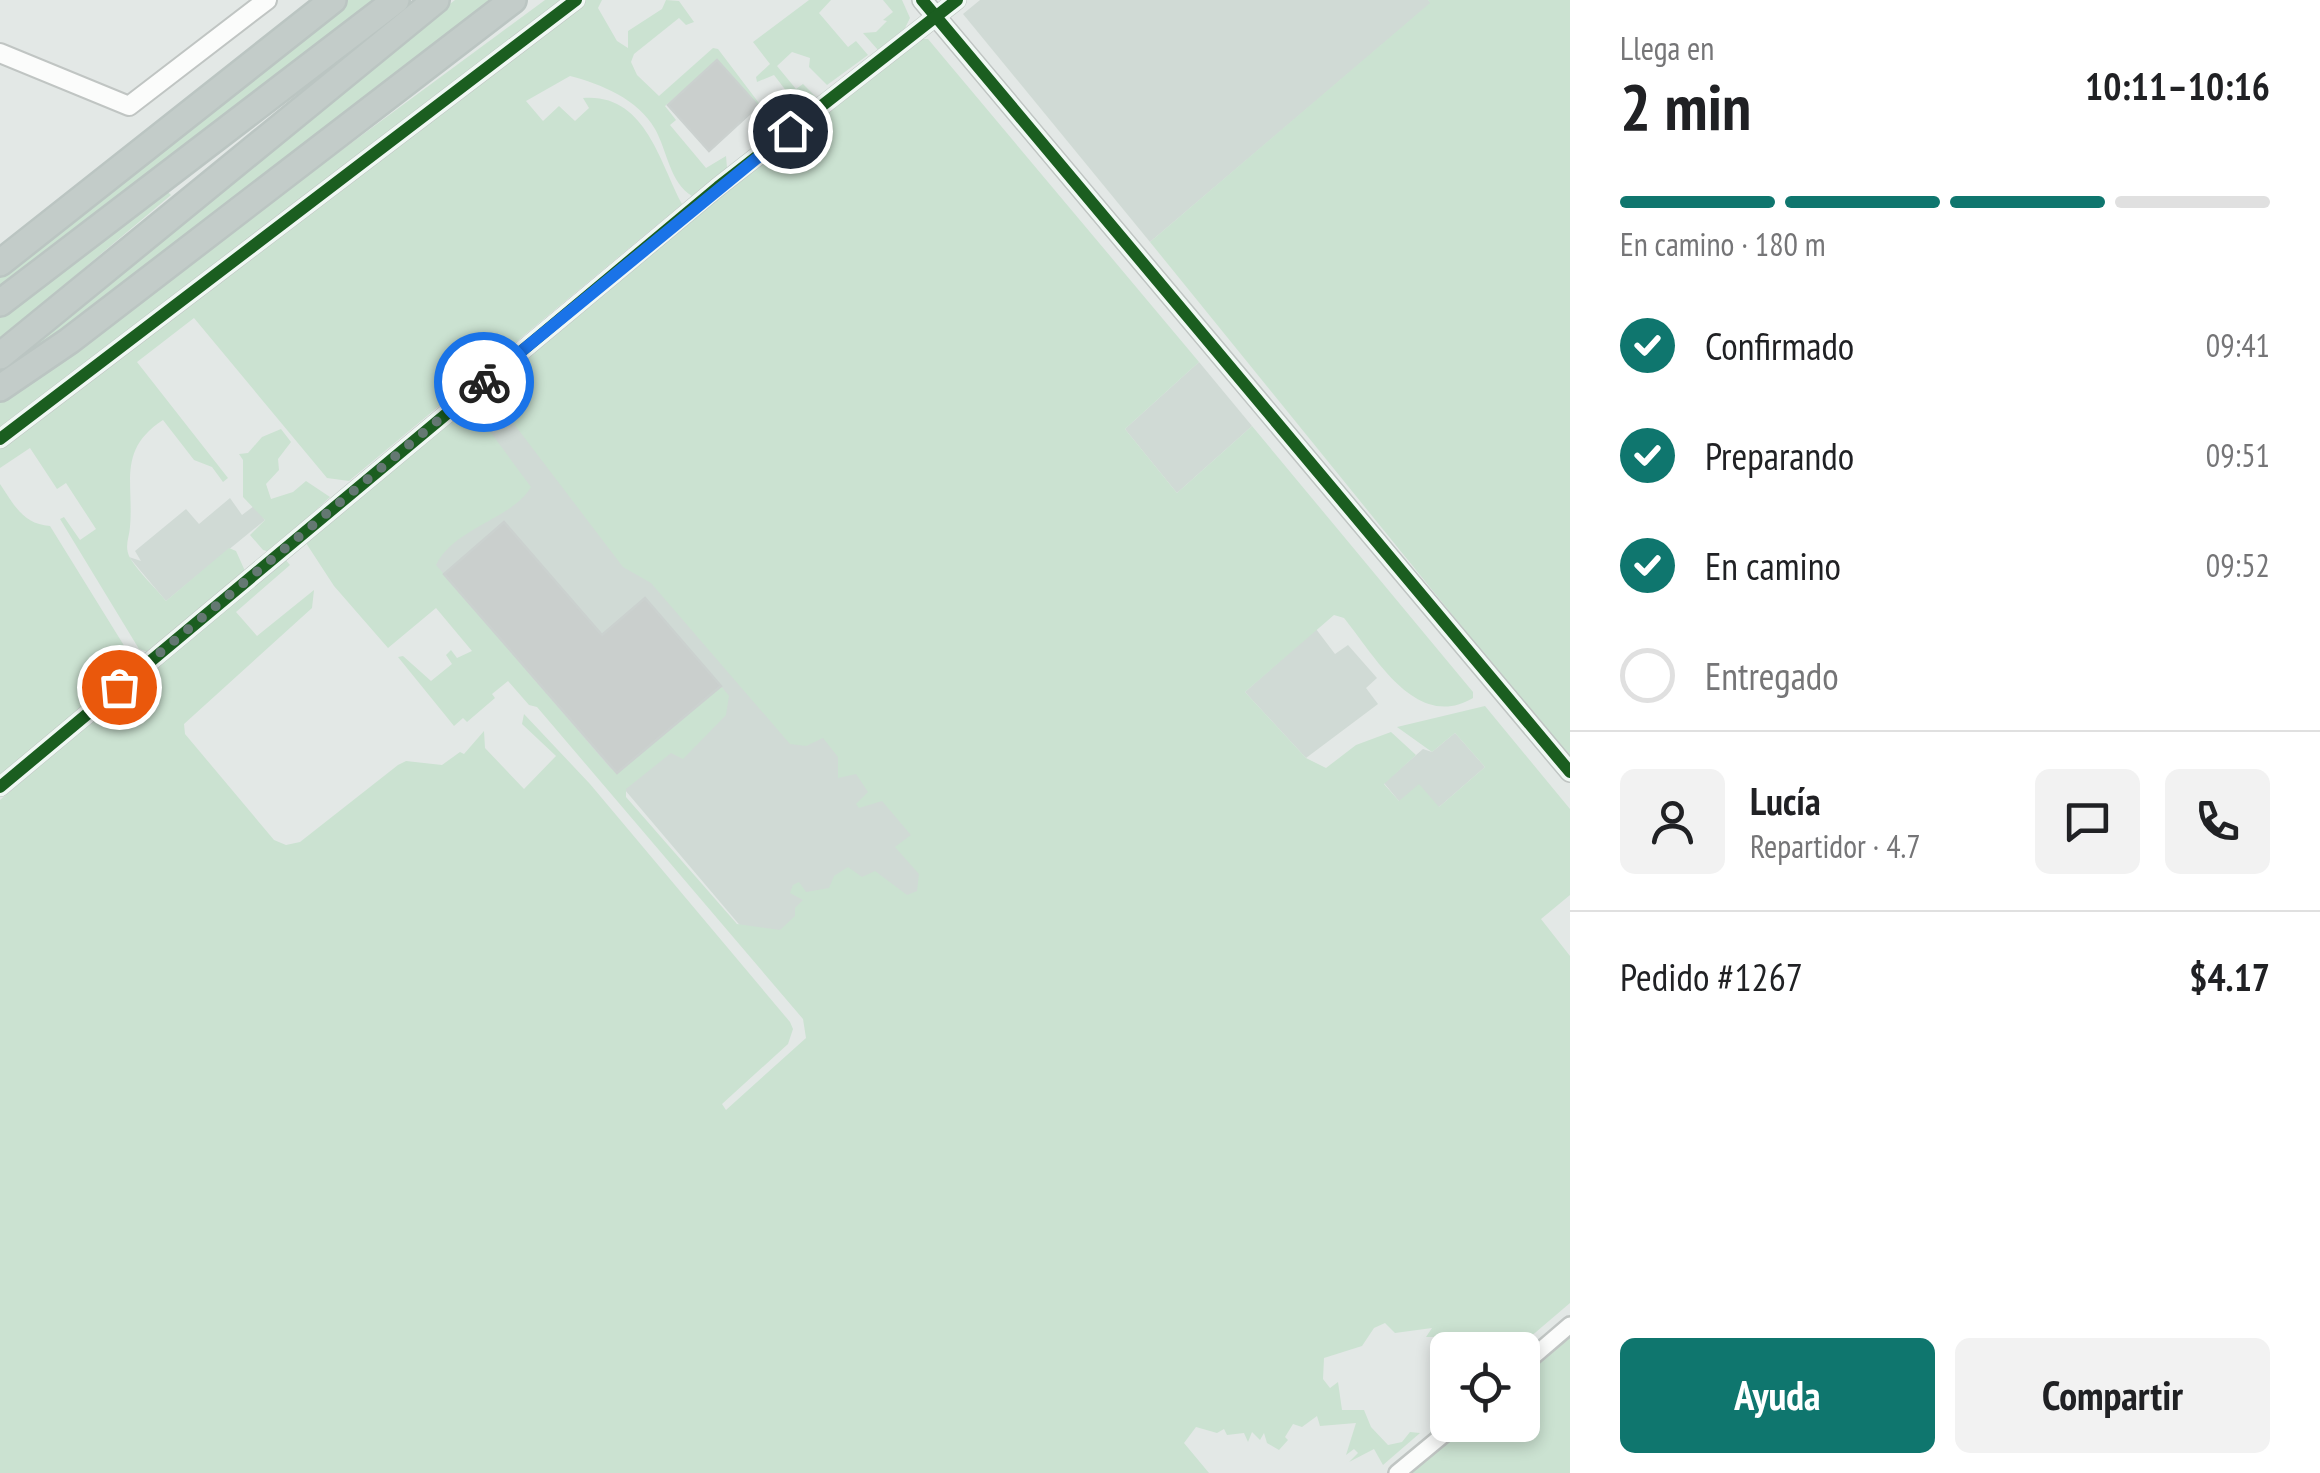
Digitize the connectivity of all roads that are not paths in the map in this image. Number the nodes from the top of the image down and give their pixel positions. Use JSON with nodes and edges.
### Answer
{"nodes":[{"id":1,"x":267,"y":0,"type":"edge"},
{"id":2,"x":333,"y":0,"type":"edge"},
{"id":3,"x":396,"y":0,"type":"edge"},
{"id":4,"x":436,"y":0,"type":"edge"},
{"id":5,"x":513,"y":0,"type":"edge"},
{"id":6,"x":576,"y":0,"type":"edge"},
{"id":7,"x":922,"y":0,"type":"edge"},
{"id":8,"x":957,"y":0,"type":"edge"},
{"id":9,"x":936,"y":16,"type":"junction"},
{"id":10,"x":0,"y":53,"type":"edge"},
{"id":11,"x":0,"y":263,"type":"edge"},
{"id":12,"x":0,"y":303,"type":"edge"},
{"id":13,"x":0,"y":356,"type":"edge"},
{"id":14,"x":0,"y":388,"type":"edge"},
{"id":15,"x":0,"y":439,"type":"edge"},
{"id":16,"x":1570,"y":772,"type":"edge"},
{"id":17,"x":0,"y":787,"type":"edge"},
{"id":18,"x":1570,"y":1325,"type":"edge"},
{"id":19,"x":1540,"y":1351,"type":"edge"},
{"id":20,"x":1434,"y":1442,"type":"edge"},
{"id":21,"x":1397,"y":1473,"type":"edge"}],
"edges":[{"from":1,"to":10,"type":"street"},
{"from":2,"to":11,"type":"highway"},
{"from":3,"to":12,"type":"highway"},
{"from":4,"to":13,"type":"highway"},
{"from":5,"to":14,"type":"highway"},
{"from":6,"to":15,"type":"street"},
{"from":7,"to":9,"type":"street"},
{"from":8,"to":9,"type":"street"},
{"from":9,"to":16,"type":"street"},
{"from":9,"to":17,"type":"street"},
{"from":18,"to":19,"type":"street"},
{"from":20,"to":21,"type":"street"}]}
